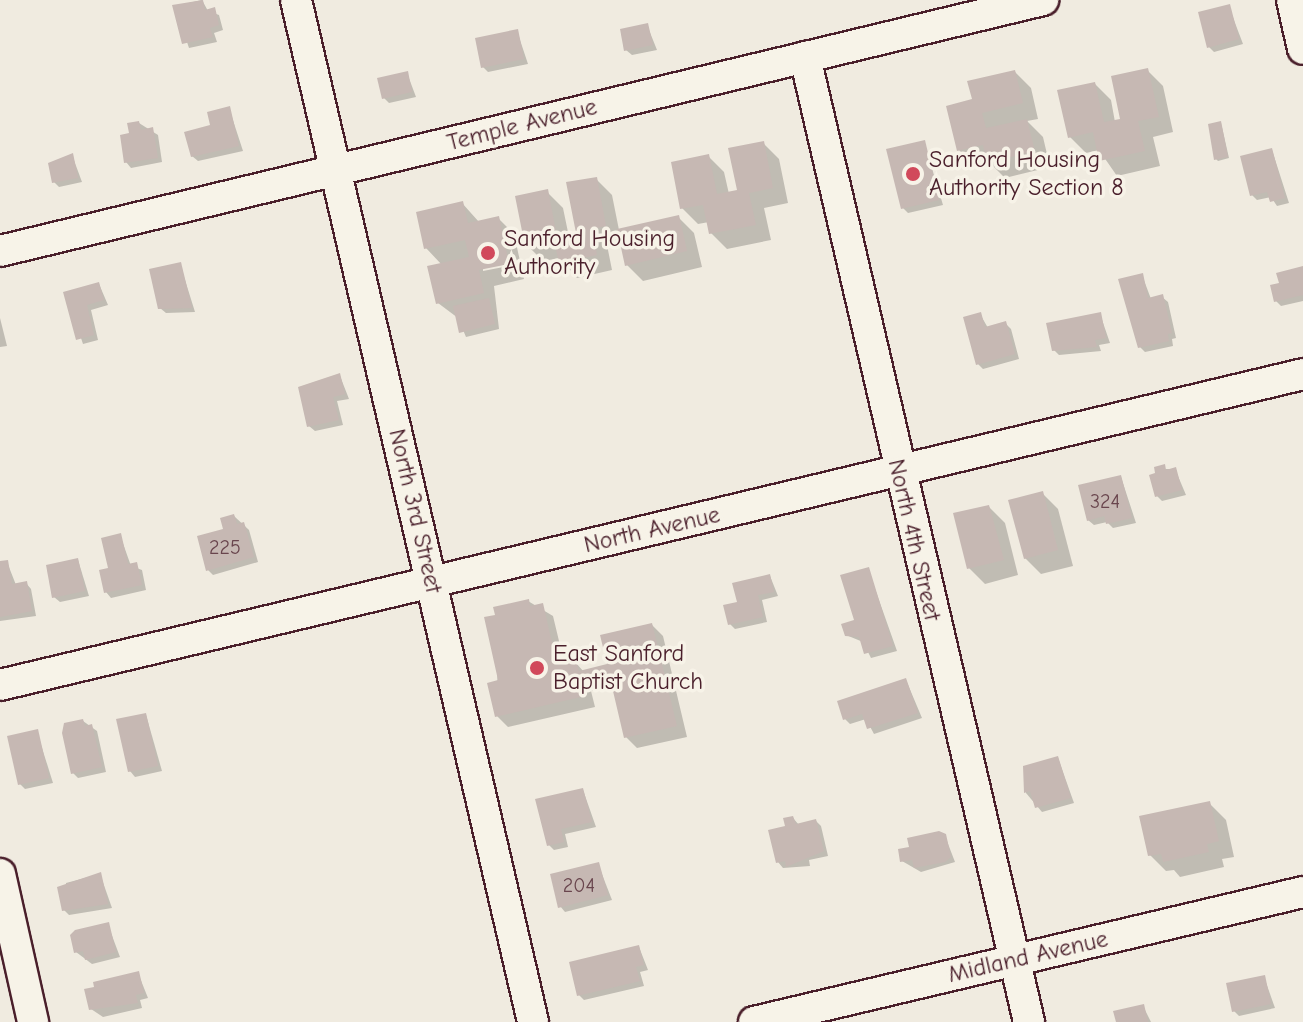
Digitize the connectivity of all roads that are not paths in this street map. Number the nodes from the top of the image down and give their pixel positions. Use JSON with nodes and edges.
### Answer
{"nodes":[{"id":1,"x":296,"y":0,"type":"edge"},
{"id":2,"x":1043,"y":0,"type":"edge"},
{"id":3,"x":1292,"y":0,"type":"edge"},
{"id":4,"x":1303,"y":49,"type":"edge"},
{"id":5,"x":805,"y":57,"type":"junction"},
{"id":6,"x":337,"y":170,"type":"junction"},
{"id":7,"x":0,"y":251,"type":"edge"},
{"id":8,"x":1303,"y":374,"type":"edge"},
{"id":9,"x":898,"y":472,"type":"junction"},
{"id":10,"x":432,"y":582,"type":"junction"},
{"id":11,"x":0,"y":685,"type":"edge"},
{"id":12,"x":0,"y":874,"type":"edge"},
{"id":13,"x":1303,"y":892,"type":"edge"},
{"id":14,"x":1014,"y":960,"type":"junction"},
{"id":15,"x":33,"y":1022,"type":"edge"},
{"id":16,"x":533,"y":1022,"type":"edge"},
{"id":17,"x":754,"y":1022,"type":"edge"},
{"id":18,"x":1029,"y":1022,"type":"edge"}],
"edges":[{"from":1,"to":6,"type":"street","name":"North 3rd Street"},
{"from":2,"to":5,"type":"street","name":"Temple Avenue"},
{"from":3,"to":4,"type":"street"},
{"from":5,"to":6,"type":"street","name":"Temple Avenue"},
{"from":5,"to":9,"type":"street","name":"North 4th Street"},
{"from":6,"to":7,"type":"street","name":"Temple Avenue"},
{"from":6,"to":10,"type":"street","name":"North 3rd Street"},
{"from":8,"to":9,"type":"street","name":"North Avenue"},
{"from":9,"to":10,"type":"street","name":"North Avenue"},
{"from":9,"to":14,"type":"street","name":"North 4th Street"},
{"from":10,"to":11,"type":"street","name":"North Avenue"},
{"from":10,"to":16,"type":"street","name":"North 3rd Street"},
{"from":12,"to":15,"type":"street"},
{"from":13,"to":14,"type":"street","name":"Midland Avenue"},
{"from":14,"to":17,"type":"street","name":"Midland Avenue"},
{"from":14,"to":18,"type":"street","name":"North 4th Street"}]}
